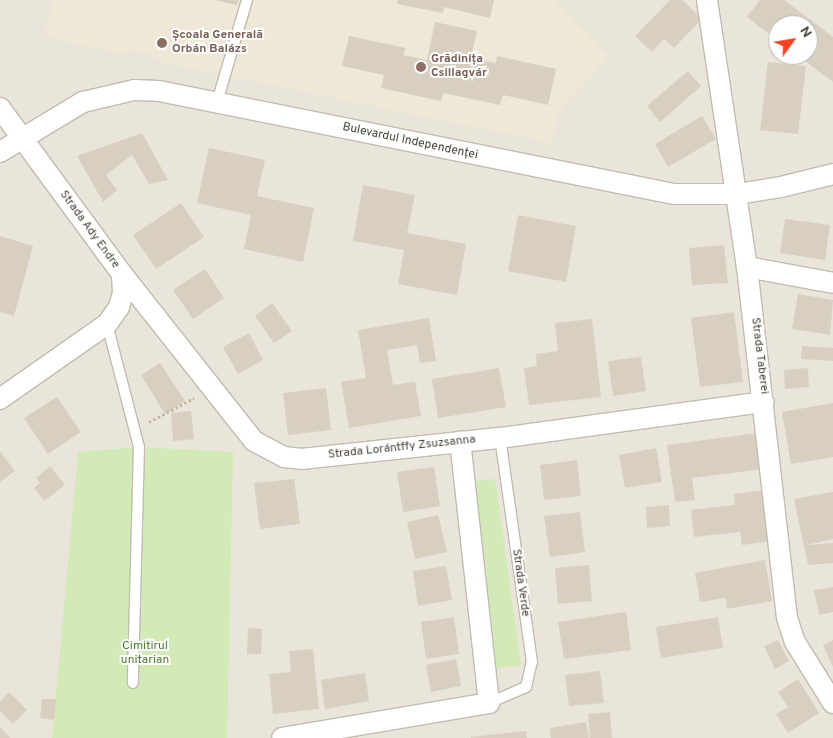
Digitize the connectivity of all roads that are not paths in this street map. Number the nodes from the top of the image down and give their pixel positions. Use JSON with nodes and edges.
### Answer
{"nodes":[{"id":1,"x":247,"y":0,"type":"edge"},
{"id":2,"x":709,"y":1,"type":"edge"},
{"id":3,"x":217,"y":102,"type":"junction"},
{"id":4,"x":0,"y":108,"type":"edge"},
{"id":5,"x":21,"y":138,"type":"junction"},
{"id":6,"x":0,"y":152,"type":"edge"},
{"id":7,"x":833,"y":174,"type":"edge"},
{"id":8,"x":738,"y":194,"type":"junction"},
{"id":9,"x":748,"y":267,"type":"junction"},
{"id":10,"x":122,"y":274,"type":"junction"},
{"id":11,"x":833,"y":283,"type":"edge"},
{"id":12,"x":107,"y":324,"type":"junction"},
{"id":13,"x":0,"y":399,"type":"edge"},
{"id":14,"x":764,"y":402,"type":"junction"},
{"id":15,"x":500,"y":438,"type":"junction"},
{"id":16,"x":460,"y":442,"type":"junction"},
{"id":17,"x":133,"y":683,"type":"dead end"},
{"id":18,"x":489,"y":703,"type":"junction"},
{"id":19,"x":833,"y":703,"type":"edge"},
{"id":20,"x":282,"y":738,"type":"edge"}],
"edges":[{"from":1,"to":3,"type":"lane"},
{"from":2,"to":8,"type":"street","name":"Strada Taberei"},
{"from":3,"to":5,"type":"street","name":"Bulevardul Independenței"},
{"from":3,"to":8,"type":"street","name":"Bulevardul Independenței"},
{"from":4,"to":5,"type":"street","name":"Strada Ady Endre"},
{"from":5,"to":6,"type":"street","name":"Bulevardul Independenței"},
{"from":5,"to":10,"type":"street","name":"Strada Ady Endre"},
{"from":7,"to":8,"type":"street","name":"Bulevardul Independenței"},
{"from":8,"to":9,"type":"street","name":"Strada Taberei"},
{"from":9,"to":11,"type":"street"},
{"from":9,"to":14,"type":"street","name":"Strada Taberei"},
{"from":10,"to":12,"type":"street","name":"Strada Ady Endre"},
{"from":10,"to":16,"type":"street","name":"Strada Lorántffy Zsuzsanna"},
{"from":12,"to":13,"type":"street","name":"Strada Ady Endre"},
{"from":12,"to":17,"type":"lane"},
{"from":14,"to":15,"type":"street","name":"Strada Lorántffy Zsuzsanna"},
{"from":14,"to":19,"type":"street","name":"Strada Taberei"},
{"from":15,"to":16,"type":"street","name":"Strada Lorántffy Zsuzsanna"},
{"from":15,"to":18,"type":"lane","name":"Strada Verde"},
{"from":16,"to":18,"type":"street"},
{"from":18,"to":20,"type":"street","name":"Strada Verde"}]}
